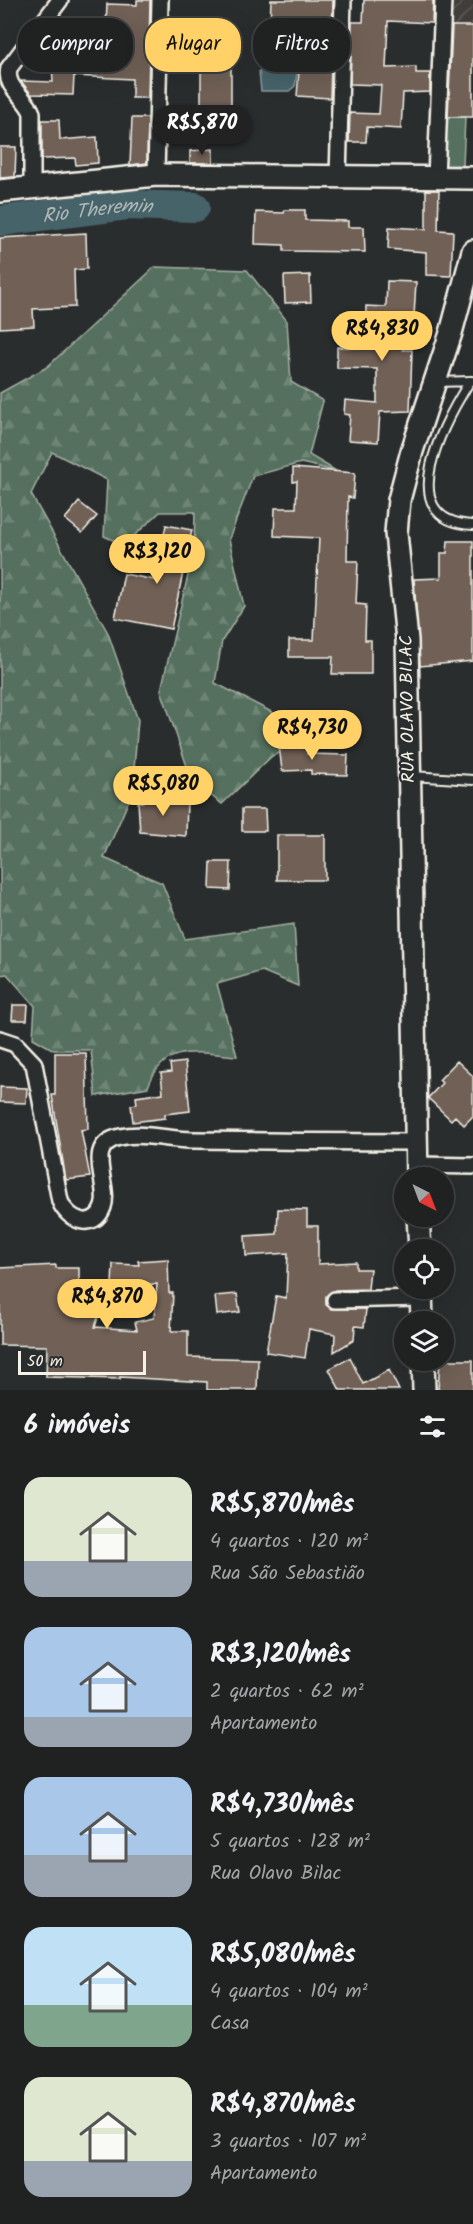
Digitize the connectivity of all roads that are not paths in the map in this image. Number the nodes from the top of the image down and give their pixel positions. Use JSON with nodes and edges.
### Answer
{"nodes":[{"id":1,"x":60,"y":0,"type":"edge"},
{"id":2,"x":160,"y":0,"type":"edge"},
{"id":3,"x":343,"y":0,"type":"edge"},
{"id":4,"x":443,"y":0,"type":"edge"},
{"id":5,"x":156,"y":175,"type":"junction"},
{"id":6,"x":338,"y":177,"type":"junction"},
{"id":7,"x":436,"y":178,"type":"junction"},
{"id":8,"x":473,"y":178,"type":"edge"},
{"id":9,"x":32,"y":186,"type":"junction"},
{"id":10,"x":0,"y":191,"type":"edge"},
{"id":11,"x":473,"y":251,"type":"edge"},
{"id":12,"x":435,"y":381,"type":"junction"},
{"id":13,"x":472,"y":381,"type":"edge"},
{"id":14,"x":473,"y":525,"type":"edge"},
{"id":15,"x":408,"y":775,"type":"junction"},
{"id":16,"x":473,"y":780,"type":"edge"},
{"id":17,"x":0,"y":1039,"type":"edge"},
{"id":18,"x":417,"y":1142,"type":"junction"},
{"id":19,"x":473,"y":1166,"type":"edge"},
{"id":20,"x":417,"y":1167,"type":"edge"},
{"id":21,"x":454,"y":1168,"type":"edge"},
{"id":22,"x":394,"y":1295,"type":"edge"},
{"id":23,"x":335,"y":1300,"type":"dead end"},
{"id":24,"x":423,"y":1371,"type":"edge"},
{"id":25,"x":424,"y":1390,"type":"edge"}],
"edges":[{"from":1,"to":9,"type":"street"},
{"from":2,"to":5,"type":"street"},
{"from":3,"to":6,"type":"street"},
{"from":4,"to":7,"type":"street"},
{"from":5,"to":6,"type":"main road"},
{"from":5,"to":9,"type":"main road"},
{"from":6,"to":7,"type":"main road"},
{"from":7,"to":8,"type":"main road"},
{"from":9,"to":10,"type":"main road"},
{"from":11,"to":12,"type":"main road","name":"RUA OLAVO BILAC"},
{"from":12,"to":13,"type":"lane"},
{"from":12,"to":15,"type":"main road","name":"RUA OLAVO BILAC"},
{"from":13,"to":14,"type":"lane"},
{"from":15,"to":16,"type":"lane"},
{"from":15,"to":18,"type":"main road","name":"RUA OLAVO BILAC"},
{"from":17,"to":18,"type":"street"},
{"from":18,"to":20,"type":"main road","name":"RUA OLAVO BILAC"},
{"from":19,"to":21,"type":"street"},
{"from":22,"to":23,"type":"street"},
{"from":24,"to":25,"type":"main road"}]}
